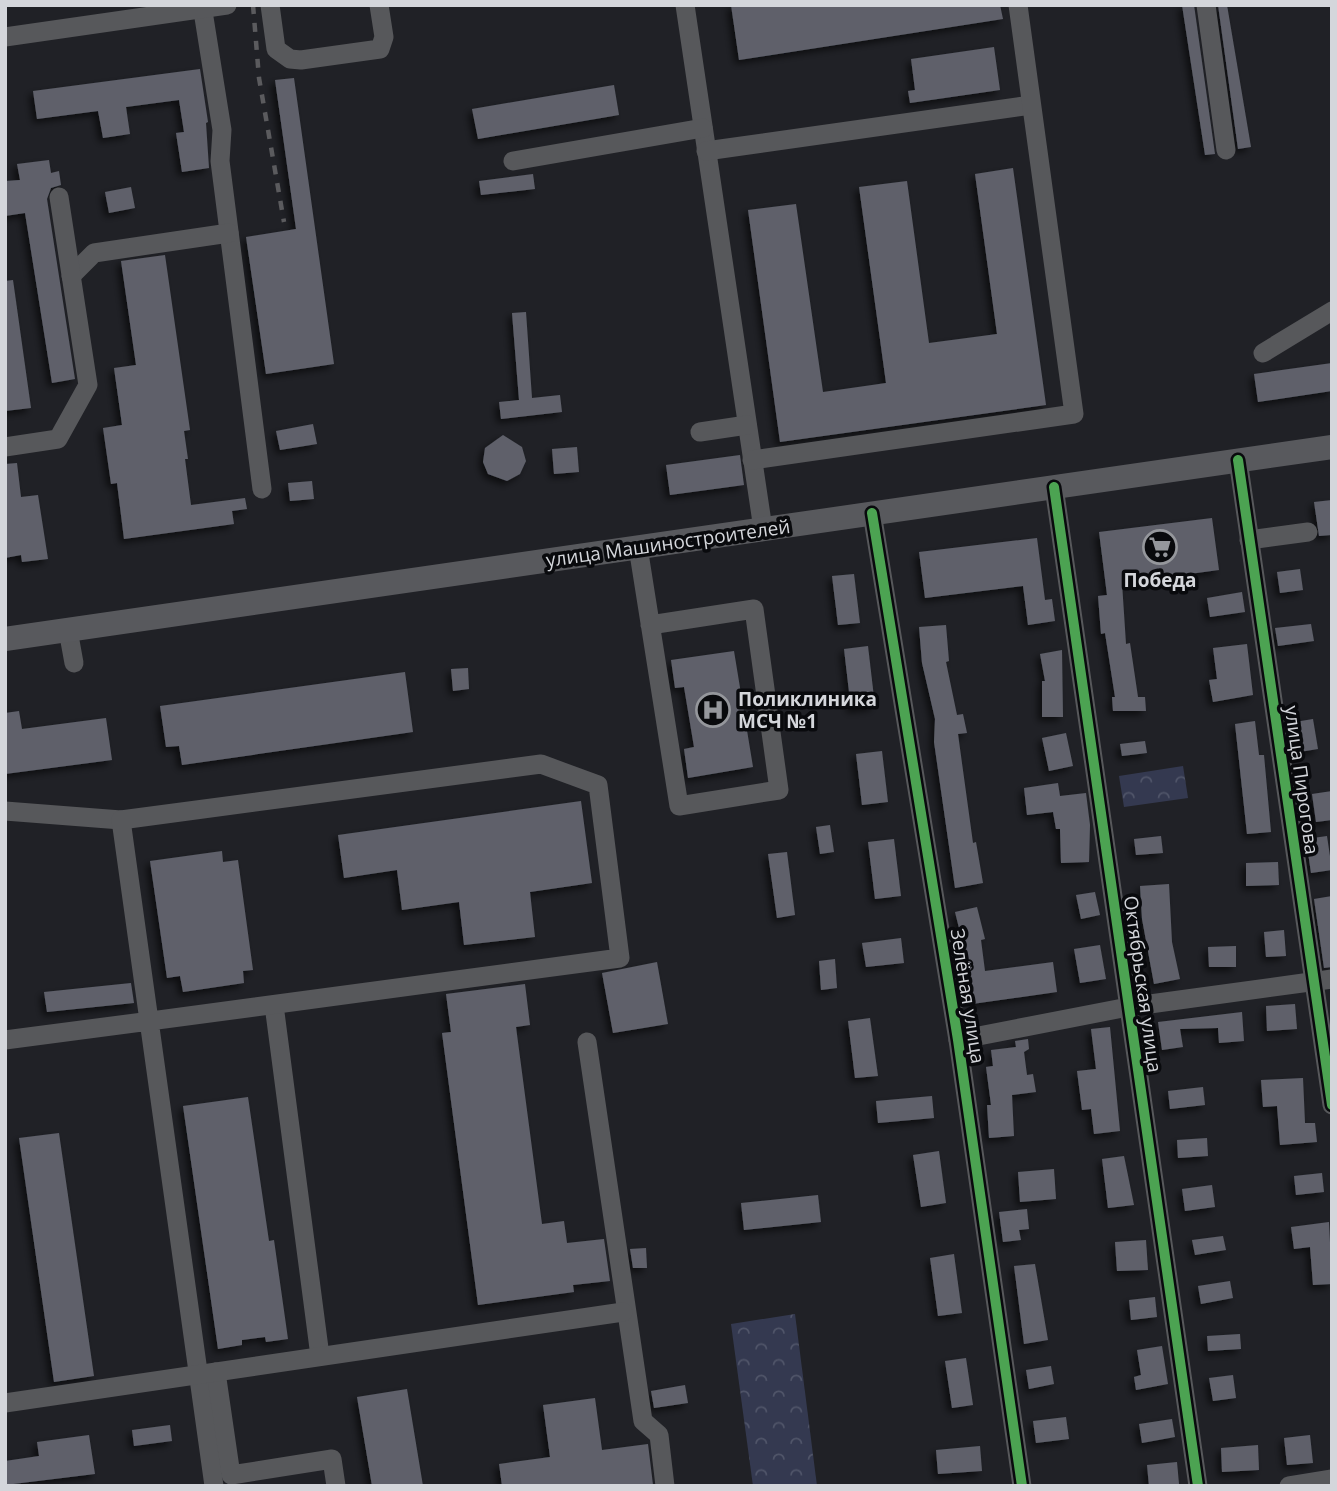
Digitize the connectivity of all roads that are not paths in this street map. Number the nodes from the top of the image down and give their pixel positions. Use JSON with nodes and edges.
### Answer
{"nodes":[{"id":1,"x":227,"y":5,"type":"edge"},
{"id":2,"x":270,"y":5,"type":"edge"},
{"id":3,"x":379,"y":5,"type":"edge"},
{"id":4,"x":685,"y":5,"type":"edge"},
{"id":5,"x":1018,"y":5,"type":"edge"},
{"id":6,"x":1206,"y":5,"type":"edge"},
{"id":7,"x":202,"y":7,"type":"edge"},
{"id":8,"x":5,"y":37,"type":"edge"},
{"id":9,"x":1031,"y":105,"type":"junction"},
{"id":10,"x":703,"y":128,"type":"junction"},
{"id":11,"x":1226,"y":150,"type":"dead end"},
{"id":12,"x":706,"y":151,"type":"junction"},
{"id":13,"x":513,"y":162,"type":"dead end"},
{"id":14,"x":59,"y":197,"type":"dead end"},
{"id":15,"x":229,"y":233,"type":"junction"},
{"id":16,"x":71,"y":276,"type":"junction"},
{"id":17,"x":1332,"y":311,"type":"edge"},
{"id":18,"x":1263,"y":353,"type":"dead end"},
{"id":19,"x":747,"y":425,"type":"junction"},
{"id":20,"x":700,"y":432,"type":"dead end"},
{"id":21,"x":5,"y":447,"type":"edge"},
{"id":22,"x":1332,"y":447,"type":"edge"},
{"id":23,"x":752,"y":460,"type":"junction"},
{"id":24,"x":1238,"y":460,"type":"junction"},
{"id":25,"x":1054,"y":487,"type":"junction"},
{"id":26,"x":262,"y":489,"type":"dead end"},
{"id":27,"x":872,"y":513,"type":"junction"},
{"id":28,"x":763,"y":529,"type":"junction"},
{"id":29,"x":1308,"y":532,"type":"dead end"},
{"id":30,"x":1250,"y":540,"type":"junction"},
{"id":31,"x":638,"y":547,"type":"junction"},
{"id":32,"x":650,"y":625,"type":"junction"},
{"id":33,"x":68,"y":630,"type":"junction"},
{"id":34,"x":5,"y":639,"type":"edge"},
{"id":35,"x":74,"y":663,"type":"dead end"},
{"id":36,"x":5,"y":811,"type":"edge"},
{"id":37,"x":121,"y":820,"type":"junction"},
{"id":38,"x":1323,"y":981,"type":"edge"},
{"id":39,"x":274,"y":1005,"type":"junction"},
{"id":40,"x":1128,"y":1007,"type":"junction"},
{"id":41,"x":149,"y":1021,"type":"junction"},
{"id":42,"x":5,"y":1040,"type":"edge"},
{"id":43,"x":958,"y":1040,"type":"junction"},
{"id":44,"x":587,"y":1042,"type":"dead end"},
{"id":45,"x":1332,"y":1105,"type":"edge"},
{"id":46,"x":623,"y":1312,"type":"dead end"},
{"id":47,"x":320,"y":1356,"type":"junction"},
{"id":48,"x":207,"y":1373,"type":"junction"},
{"id":49,"x":5,"y":1403,"type":"edge"},
{"id":50,"x":1332,"y":1479,"type":"edge"},
{"id":51,"x":214,"y":1486,"type":"edge"},
{"id":52,"x":336,"y":1486,"type":"edge"},
{"id":53,"x":665,"y":1486,"type":"edge"},
{"id":54,"x":1021,"y":1486,"type":"edge"},
{"id":55,"x":1198,"y":1486,"type":"edge"},
{"id":56,"x":1289,"y":1486,"type":"edge"}],
"edges":[{"from":1,"to":7,"type":"street"},
{"from":2,"to":3,"type":"street"},
{"from":4,"to":10,"type":"street"},
{"from":5,"to":9,"type":"street"},
{"from":6,"to":11,"type":"street"},
{"from":7,"to":8,"type":"street"},
{"from":7,"to":15,"type":"street"},
{"from":9,"to":12,"type":"street"},
{"from":9,"to":23,"type":"street"},
{"from":10,"to":12,"type":"street"},
{"from":10,"to":13,"type":"street"},
{"from":12,"to":19,"type":"street"},
{"from":14,"to":16,"type":"street"},
{"from":15,"to":16,"type":"street"},
{"from":15,"to":26,"type":"street"},
{"from":16,"to":21,"type":"street"},
{"from":17,"to":18,"type":"street"},
{"from":19,"to":20,"type":"street"},
{"from":19,"to":23,"type":"street"},
{"from":22,"to":24,"type":"main road","name":"улица Машиностроителей"},
{"from":23,"to":28,"type":"street"},
{"from":24,"to":25,"type":"main road","name":"улица Машиностроителей"},
{"from":24,"to":30,"type":"street","name":"улица Пирогова"},
{"from":25,"to":27,"type":"main road","name":"улица Машиностроителей"},
{"from":25,"to":40,"type":"street","name":"Октябрьская улица"},
{"from":27,"to":28,"type":"main road","name":"улица Машиностроителей"},
{"from":27,"to":43,"type":"street","name":"Зелёная улица"},
{"from":28,"to":31,"type":"main road","name":"улица Машиностроителей"},
{"from":29,"to":30,"type":"street"},
{"from":30,"to":38,"type":"street","name":"улица Пирогова"},
{"from":31,"to":32,"type":"street"},
{"from":31,"to":33,"type":"main road","name":"улица Машиностроителей"},
{"from":32,"to":32,"type":"street"},
{"from":33,"to":34,"type":"main road","name":"улица Машиностроителей"},
{"from":33,"to":35,"type":"street"},
{"from":36,"to":37,"type":"street"},
{"from":37,"to":39,"type":"street"},
{"from":37,"to":41,"type":"street"},
{"from":38,"to":40,"type":"street"},
{"from":38,"to":45,"type":"street","name":"улица Пирогова"},
{"from":39,"to":41,"type":"street"},
{"from":39,"to":47,"type":"street"},
{"from":40,"to":43,"type":"street"},
{"from":40,"to":55,"type":"street","name":"Октябрьская улица"},
{"from":41,"to":42,"type":"street"},
{"from":41,"to":48,"type":"street"},
{"from":43,"to":54,"type":"street","name":"Зелёная улица"},
{"from":44,"to":53,"type":"street"},
{"from":46,"to":47,"type":"street"},
{"from":47,"to":48,"type":"street"},
{"from":48,"to":49,"type":"street"},
{"from":48,"to":51,"type":"street"},
{"from":48,"to":52,"type":"street"},
{"from":50,"to":56,"type":"street"}]}
